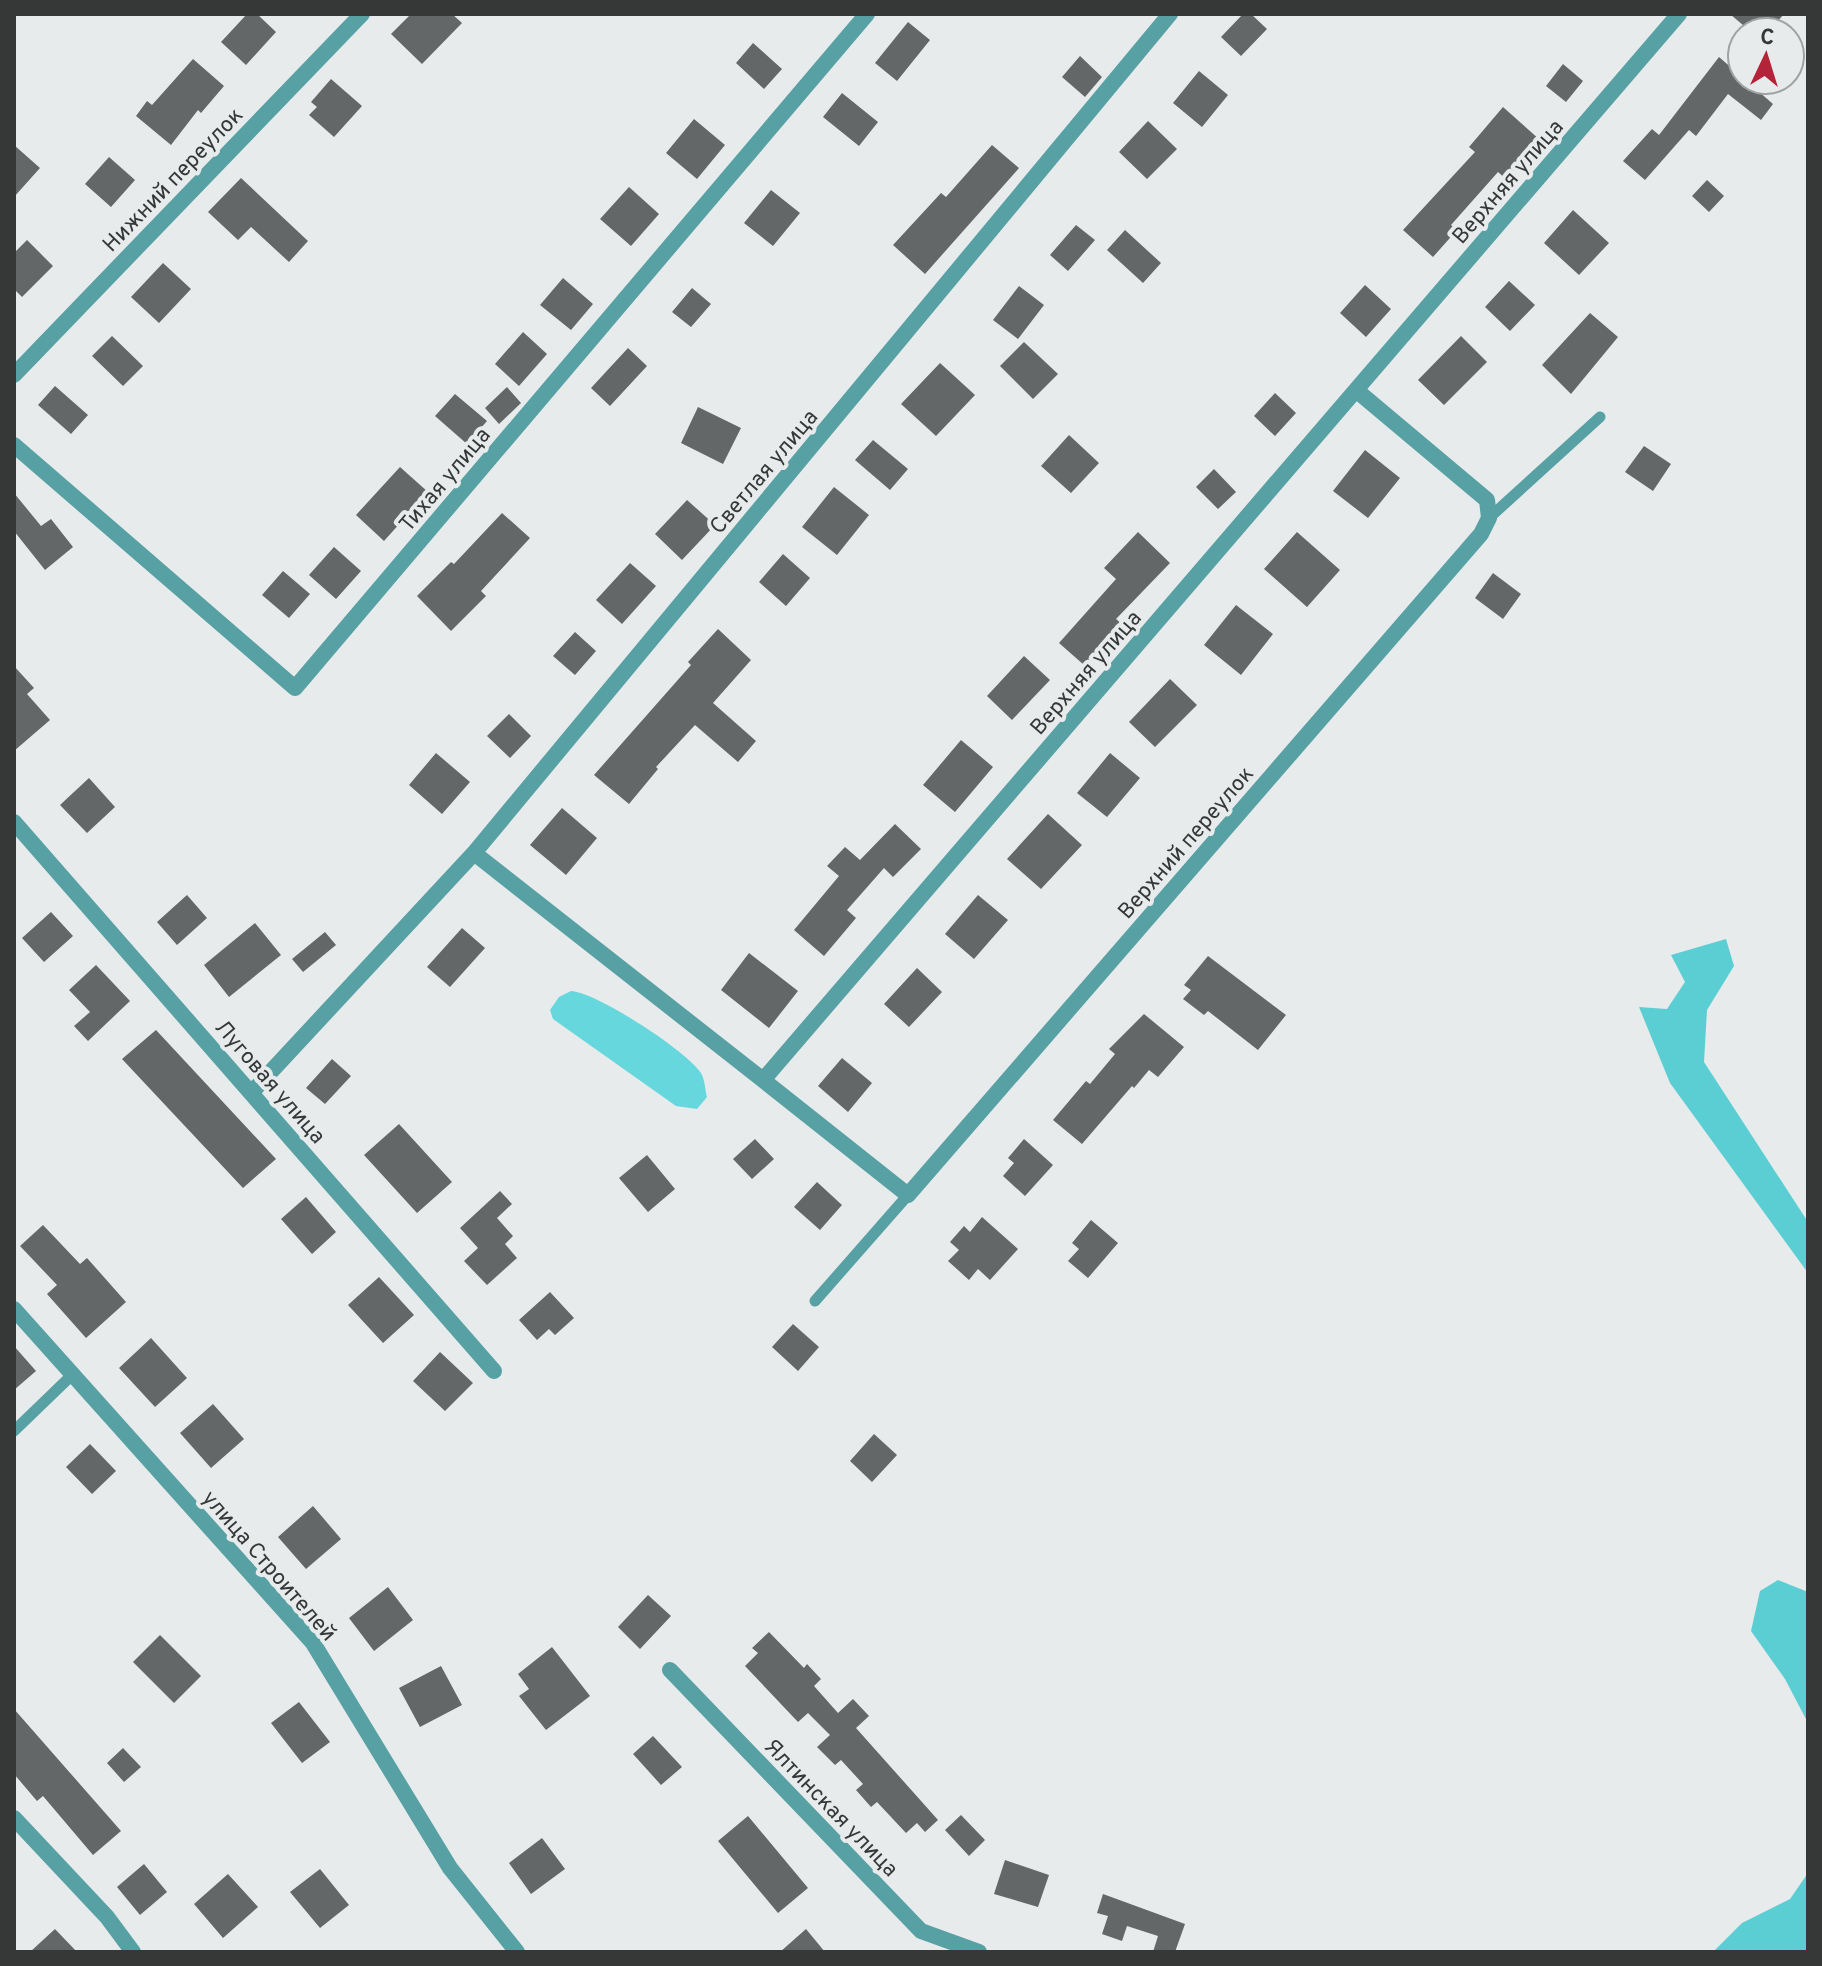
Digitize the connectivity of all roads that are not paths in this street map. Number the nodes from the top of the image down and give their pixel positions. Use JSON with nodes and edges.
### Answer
{"nodes":[{"id":1,"x":362,"y":14,"type":"edge"},
{"id":2,"x":867,"y":14,"type":"edge"},
{"id":3,"x":1170,"y":14,"type":"edge"},
{"id":4,"x":1679,"y":14,"type":"edge"},
{"id":5,"x":14,"y":375,"type":"edge"},
{"id":6,"x":1356,"y":390,"type":"junction"},
{"id":7,"x":1600,"y":417,"type":"dead end"},
{"id":8,"x":14,"y":445,"type":"edge"},
{"id":9,"x":1489,"y":518,"type":"junction"},
{"id":10,"x":14,"y":822,"type":"edge"},
{"id":11,"x":474,"y":853,"type":"junction"},
{"id":12,"x":763,"y":1080,"type":"junction"},
{"id":13,"x":252,"y":1092,"type":"junction"},
{"id":14,"x":908,"y":1195,"type":"junction"},
{"id":15,"x":815,"y":1301,"type":"dead end"},
{"id":16,"x":14,"y":1309,"type":"edge"},
{"id":17,"x":494,"y":1371,"type":"dead end"},
{"id":18,"x":72,"y":1375,"type":"junction"},
{"id":19,"x":14,"y":1431,"type":"edge"},
{"id":20,"x":670,"y":1670,"type":"dead end"},
{"id":21,"x":14,"y":1818,"type":"edge"},
{"id":22,"x":133,"y":1952,"type":"edge"},
{"id":23,"x":517,"y":1952,"type":"edge"},
{"id":24,"x":979,"y":1952,"type":"edge"}],
"edges":[{"from":1,"to":5,"type":"street","name":"Нижний переулок"},
{"from":2,"to":8,"type":"street","name":"Тихая улица"},
{"from":3,"to":11,"type":"street","name":"Светлая улица"},
{"from":4,"to":6,"type":"street","name":"Верхняя улица"},
{"from":6,"to":9,"type":"street"},
{"from":6,"to":12,"type":"street","name":"Верхняя улица"},
{"from":7,"to":9,"type":"lane"},
{"from":9,"to":14,"type":"street","name":"Верхний переулок"},
{"from":10,"to":13,"type":"street","name":"Луговая улица"},
{"from":11,"to":12,"type":"street"},
{"from":11,"to":13,"type":"street","name":"Светлая улица"},
{"from":12,"to":14,"type":"street"},
{"from":13,"to":17,"type":"street","name":"Луговая улица"},
{"from":14,"to":15,"type":"lane"},
{"from":16,"to":18,"type":"street","name":"улица Строителей"},
{"from":18,"to":19,"type":"lane"},
{"from":18,"to":23,"type":"street","name":"улица Строителей"},
{"from":20,"to":24,"type":"street","name":"Ялтинская улица"},
{"from":21,"to":22,"type":"street"}]}
